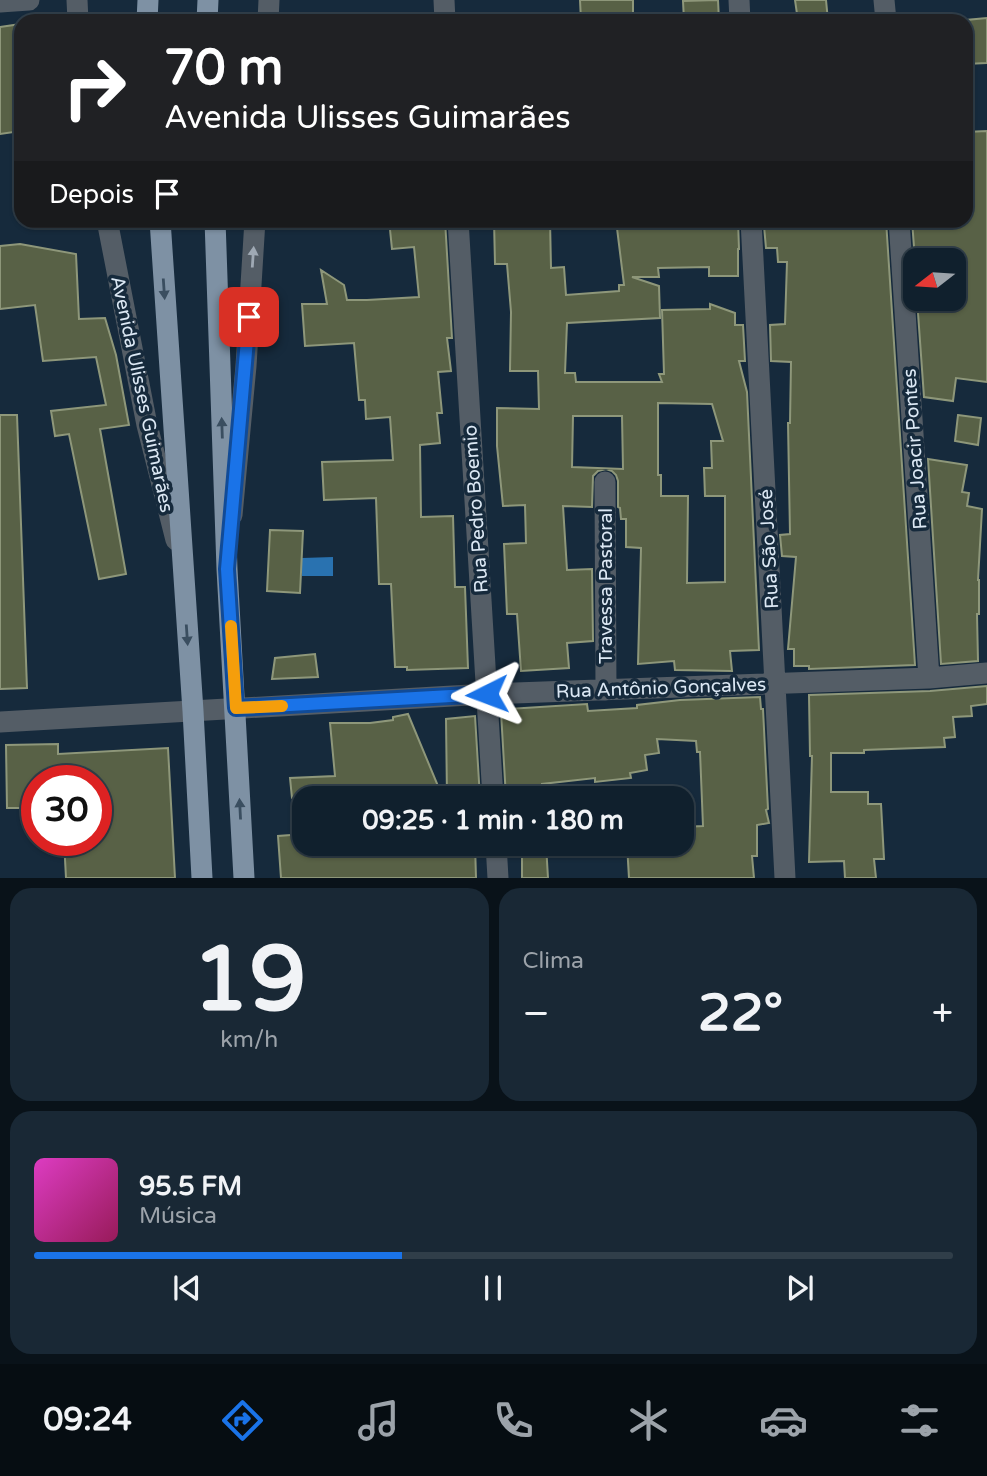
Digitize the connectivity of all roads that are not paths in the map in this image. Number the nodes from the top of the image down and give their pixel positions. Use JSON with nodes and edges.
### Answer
{"nodes":[{"id":1,"x":29,"y":0,"type":"edge"},
{"id":2,"x":0,"y":2,"type":"edge"},
{"id":3,"x":109,"y":228,"type":"edge"},
{"id":4,"x":161,"y":228,"type":"edge"},
{"id":5,"x":215,"y":228,"type":"edge"},
{"id":6,"x":255,"y":228,"type":"edge"},
{"id":7,"x":458,"y":228,"type":"edge"},
{"id":8,"x":751,"y":228,"type":"edge"},
{"id":9,"x":900,"y":228,"type":"edge"},
{"id":10,"x":605,"y":482,"type":"dead end"},
{"id":11,"x":182,"y":567,"type":"junction"},
{"id":12,"x":227,"y":569,"type":"junction"},
{"id":13,"x":987,"y":673,"type":"edge"},
{"id":14,"x":929,"y":678,"type":"junction"},
{"id":15,"x":775,"y":683,"type":"junction"},
{"id":16,"x":606,"y":691,"type":"junction"},
{"id":17,"x":487,"y":694,"type":"junction"},
{"id":18,"x":236,"y":708,"type":"junction"},
{"id":19,"x":193,"y":711,"type":"junction"},
{"id":20,"x":0,"y":722,"type":"edge"},
{"id":21,"x":492,"y":786,"type":"edge"},
{"id":22,"x":497,"y":856,"type":"edge"},
{"id":23,"x":202,"y":877,"type":"edge"},
{"id":24,"x":244,"y":877,"type":"edge"},
{"id":25,"x":498,"y":877,"type":"edge"},
{"id":26,"x":785,"y":877,"type":"edge"}],
"edges":[{"from":1,"to":2,"type":"street"},
{"from":3,"to":11,"type":"street","name":"Avenida Ulisses Guimarães"},
{"from":4,"to":11,"type":"main road","name":"Avenida Ulisses Guimarães","one_way":true},
{"from":12,"to":5,"type":"main road","one_way":true},
{"from":12,"to":6,"type":"street","one_way":true},
{"from":7,"to":17,"type":"street","name":"Rua Pedro Boemio"},
{"from":8,"to":15,"type":"street","name":"Rua São José"},
{"from":9,"to":14,"type":"street","name":"Rua Joacir Pontes"},
{"from":10,"to":16,"type":"street","name":"Travessa Pastoral"},
{"from":11,"to":19,"type":"main road","name":"Avenida Ulisses Guimarães","one_way":true},
{"from":12,"to":18,"type":"main road"},
{"from":13,"to":14,"type":"street","name":"Rua Antônio Gonçalves"},
{"from":14,"to":15,"type":"street","name":"Rua Antônio Gonçalves"},
{"from":15,"to":16,"type":"street","name":"Rua Antônio Gonçalves"},
{"from":15,"to":26,"type":"street","name":"Rua São José"},
{"from":16,"to":17,"type":"street","name":"Rua Antônio Gonçalves"},
{"from":17,"to":18,"type":"street","name":"Rua Antônio Gonçalves"},
{"from":17,"to":21,"type":"street","name":"Rua Pedro Boemio"},
{"from":18,"to":19,"type":"street","name":"Rua Antônio Gonçalves"},
{"from":24,"to":18,"type":"main road","one_way":true},
{"from":19,"to":20,"type":"street","name":"Rua Antônio Gonçalves"},
{"from":19,"to":23,"type":"main road","name":"Avenida Ulisses Guimarães"},
{"from":22,"to":25,"type":"street"}]}
